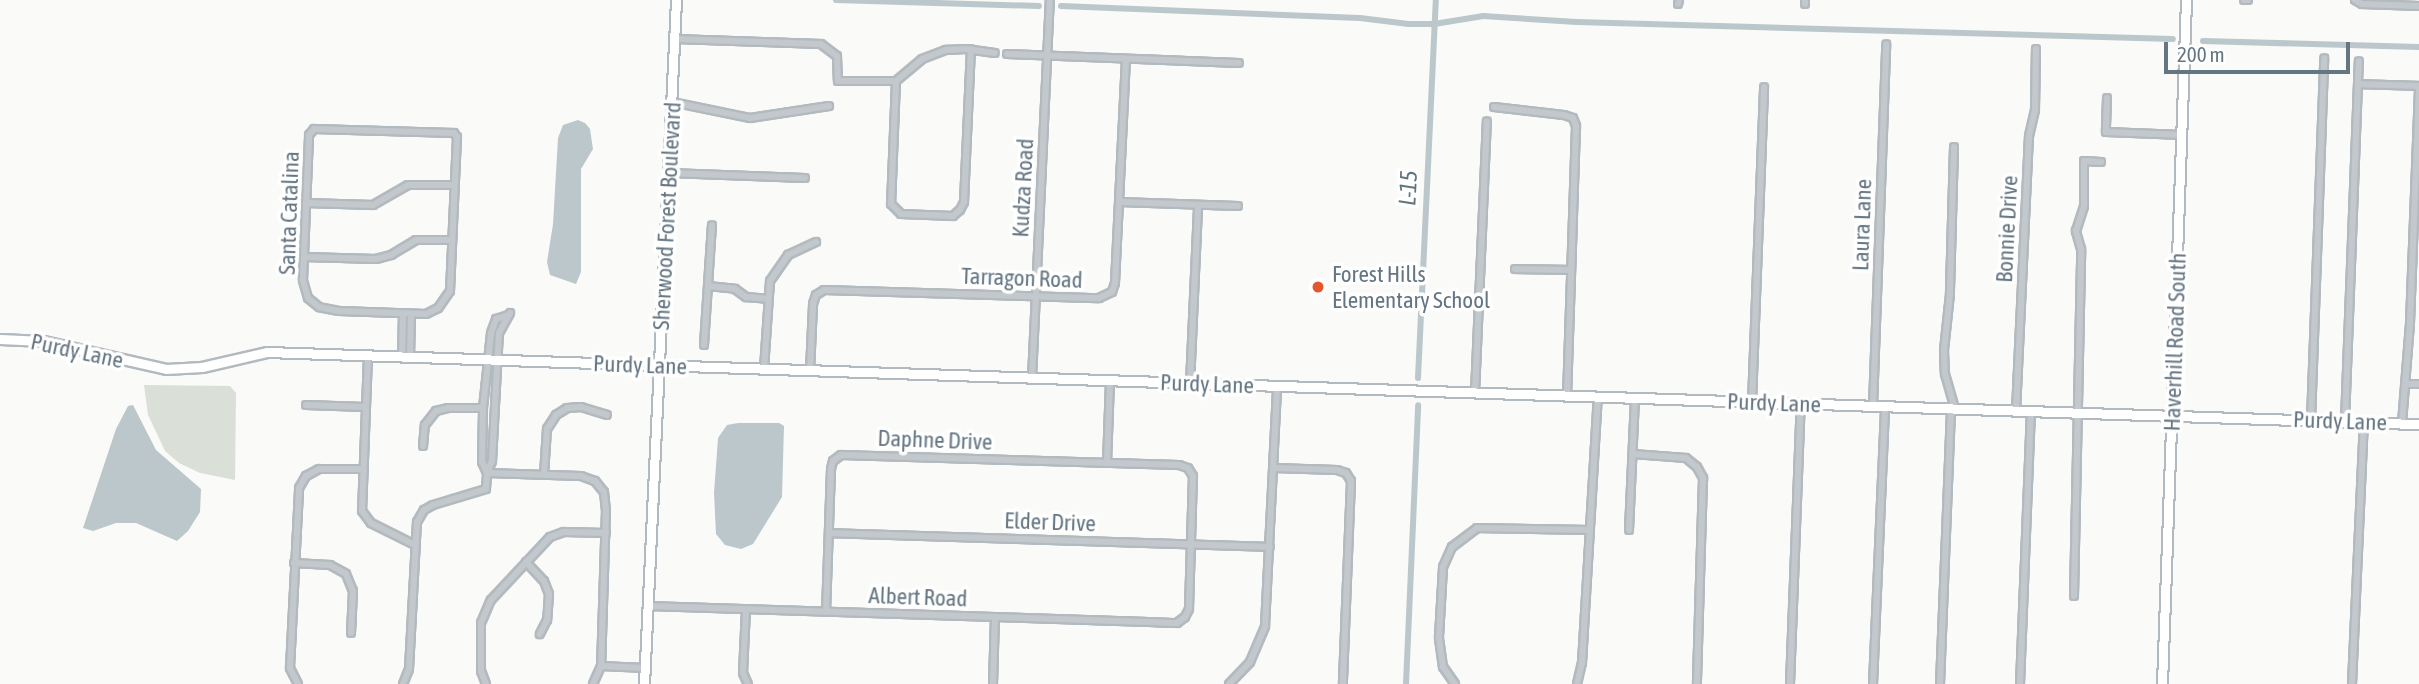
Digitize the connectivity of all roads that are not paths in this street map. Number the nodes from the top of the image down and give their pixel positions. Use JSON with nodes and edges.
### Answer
{"nodes":[{"id":1,"x":676,"y":0,"type":"edge"},
{"id":2,"x":1050,"y":0,"type":"edge"},
{"id":3,"x":2186,"y":0,"type":"edge"},
{"id":4,"x":2356,"y":0,"type":"edge"},
{"id":5,"x":2419,"y":6,"type":"edge"},
{"id":6,"x":675,"y":39,"type":"junction"},
{"id":7,"x":1886,"y":44,"type":"dead end"},
{"id":8,"x":971,"y":49,"type":"junction"},
{"id":9,"x":2036,"y":49,"type":"dead end"},
{"id":10,"x":995,"y":53,"type":"dead end"},
{"id":11,"x":1007,"y":54,"type":"dead end"},
{"id":12,"x":1047,"y":56,"type":"junction"},
{"id":13,"x":2324,"y":58,"type":"dead end"},
{"id":14,"x":1126,"y":59,"type":"junction"},
{"id":15,"x":2359,"y":61,"type":"dead end"},
{"id":16,"x":1239,"y":62,"type":"dead end"},
{"id":17,"x":896,"y":81,"type":"junction"},
{"id":18,"x":2358,"y":84,"type":"junction"},
{"id":19,"x":2419,"y":86,"type":"edge"},
{"id":20,"x":1764,"y":87,"type":"dead end"},
{"id":21,"x":2107,"y":99,"type":"dead end"},
{"id":22,"x":672,"y":102,"type":"junction"},
{"id":23,"x":828,"y":107,"type":"dead end"},
{"id":24,"x":1494,"y":107,"type":"dead end"},
{"id":25,"x":1487,"y":121,"type":"dead end"},
{"id":26,"x":2183,"y":135,"type":"junction"},
{"id":27,"x":1954,"y":146,"type":"dead end"},
{"id":28,"x":2418,"y":146,"type":"edge"},
{"id":29,"x":2101,"y":162,"type":"dead end"},
{"id":30,"x":669,"y":173,"type":"junction"},
{"id":31,"x":806,"y":178,"type":"dead end"},
{"id":32,"x":454,"y":185,"type":"junction"},
{"id":33,"x":1119,"y":202,"type":"junction"},
{"id":34,"x":306,"y":203,"type":"junction"},
{"id":35,"x":1198,"y":205,"type":"junction"},
{"id":36,"x":2417,"y":205,"type":"edge"},
{"id":37,"x":1238,"y":206,"type":"dead end"},
{"id":38,"x":712,"y":225,"type":"dead end"},
{"id":39,"x":452,"y":240,"type":"junction"},
{"id":40,"x":816,"y":243,"type":"dead end"},
{"id":41,"x":304,"y":257,"type":"junction"},
{"id":42,"x":2416,"y":265,"type":"edge"},
{"id":43,"x":1515,"y":269,"type":"dead end"},
{"id":44,"x":1571,"y":270,"type":"junction"},
{"id":45,"x":708,"y":286,"type":"junction"},
{"id":46,"x":1036,"y":296,"type":"junction"},
{"id":47,"x":768,"y":299,"type":"junction"},
{"id":48,"x":402,"y":314,"type":"junction"},
{"id":49,"x":411,"y":314,"type":"junction"},
{"id":50,"x":509,"y":314,"type":"dead end"},
{"id":51,"x":2410,"y":323,"type":"junction"},
{"id":52,"x":2419,"y":324,"type":"edge"},
{"id":53,"x":0,"y":339,"type":"edge"},
{"id":54,"x":704,"y":345,"type":"dead end"},
{"id":55,"x":368,"y":356,"type":"junction"},
{"id":56,"x":406,"y":357,"type":"junction"},
{"id":57,"x":493,"y":359,"type":"junction"},
{"id":58,"x":659,"y":366,"type":"junction"},
{"id":59,"x":764,"y":369,"type":"junction"},
{"id":60,"x":810,"y":371,"type":"junction"},
{"id":61,"x":1032,"y":378,"type":"junction"},
{"id":62,"x":1110,"y":382,"type":"junction"},
{"id":63,"x":1190,"y":384,"type":"junction"},
{"id":64,"x":2406,"y":384,"type":"junction"},
{"id":65,"x":2419,"y":384,"type":"edge"},
{"id":66,"x":1277,"y":387,"type":"junction"},
{"id":67,"x":1475,"y":393,"type":"junction"},
{"id":68,"x":1567,"y":396,"type":"junction"},
{"id":69,"x":1598,"y":397,"type":"junction"},
{"id":70,"x":1634,"y":398,"type":"junction"},
{"id":71,"x":1752,"y":402,"type":"junction"},
{"id":72,"x":1801,"y":404,"type":"junction"},
{"id":73,"x":306,"y":405,"type":"dead end"},
{"id":74,"x":1873,"y":406,"type":"junction"},
{"id":75,"x":365,"y":407,"type":"junction"},
{"id":76,"x":1885,"y":407,"type":"junction"},
{"id":77,"x":483,"y":408,"type":"junction"},
{"id":78,"x":1953,"y":409,"type":"junction"},
{"id":79,"x":2016,"y":411,"type":"junction"},
{"id":80,"x":2031,"y":412,"type":"junction"},
{"id":81,"x":2076,"y":413,"type":"junction"},
{"id":82,"x":607,"y":415,"type":"dead end"},
{"id":83,"x":2172,"y":416,"type":"junction"},
{"id":84,"x":2311,"y":420,"type":"junction"},
{"id":85,"x":2345,"y":421,"type":"junction"},
{"id":86,"x":2364,"y":422,"type":"junction"},
{"id":87,"x":2402,"y":424,"type":"junction"},
{"id":88,"x":2419,"y":424,"type":"edge"},
{"id":89,"x":422,"y":446,"type":"dead end"},
{"id":90,"x":1633,"y":454,"type":"junction"},
{"id":91,"x":1107,"y":463,"type":"junction"},
{"id":92,"x":1274,"y":468,"type":"junction"},
{"id":93,"x":362,"y":469,"type":"junction"},
{"id":94,"x":487,"y":473,"type":"junction"},
{"id":95,"x":544,"y":475,"type":"junction"},
{"id":96,"x":1588,"y":530,"type":"junction"},
{"id":97,"x":1629,"y":530,"type":"dead end"},
{"id":98,"x":606,"y":533,"type":"junction"},
{"id":99,"x":828,"y":533,"type":"junction"},
{"id":100,"x":415,"y":545,"type":"junction"},
{"id":101,"x":1191,"y":545,"type":"junction"},
{"id":102,"x":1270,"y":547,"type":"junction"},
{"id":103,"x":526,"y":562,"type":"junction"},
{"id":104,"x":295,"y":563,"type":"junction"},
{"id":105,"x":2074,"y":596,"type":"dead end"},
{"id":106,"x":648,"y":606,"type":"junction"},
{"id":107,"x":746,"y":609,"type":"junction"},
{"id":108,"x":826,"y":612,"type":"junction"},
{"id":109,"x":995,"y":617,"type":"junction"},
{"id":110,"x":351,"y":633,"type":"dead end"},
{"id":111,"x":540,"y":634,"type":"dead end"},
{"id":112,"x":601,"y":666,"type":"junction"},
{"id":113,"x":645,"y":668,"type":"junction"},
{"id":114,"x":1239,"y":680,"type":"edge"},
{"id":115,"x":298,"y":684,"type":"edge"},
{"id":116,"x":403,"y":684,"type":"edge"},
{"id":117,"x":486,"y":684,"type":"edge"},
{"id":118,"x":593,"y":684,"type":"edge"},
{"id":119,"x":644,"y":684,"type":"edge"},
{"id":120,"x":748,"y":684,"type":"edge"},
{"id":121,"x":993,"y":684,"type":"edge"},
{"id":122,"x":1228,"y":684,"type":"edge"},
{"id":123,"x":1343,"y":684,"type":"edge"},
{"id":124,"x":1455,"y":684,"type":"edge"},
{"id":125,"x":1577,"y":684,"type":"edge"},
{"id":126,"x":1697,"y":684,"type":"edge"},
{"id":127,"x":1790,"y":684,"type":"edge"},
{"id":128,"x":1873,"y":684,"type":"edge"},
{"id":129,"x":1940,"y":684,"type":"edge"},
{"id":130,"x":2020,"y":684,"type":"edge"},
{"id":131,"x":2161,"y":684,"type":"edge"},
{"id":132,"x":2352,"y":684,"type":"edge"}],
"edges":[{"from":1,"to":6,"type":"street","name":"Sherwood Forest Boulevard"},
{"from":2,"to":12,"type":"street","name":"Kudza Road"},
{"from":3,"to":26,"type":"street","name":"Haverhill Road South"},
{"from":4,"to":5,"type":"street"},
{"from":6,"to":17,"type":"street"},
{"from":6,"to":22,"type":"street","name":"Sherwood Forest Boulevard"},
{"from":7,"to":74,"type":"street","name":"Laura Lane"},
{"from":8,"to":10,"type":"street"},
{"from":8,"to":17,"type":"street"},
{"from":8,"to":17,"type":"street"},
{"from":9,"to":79,"type":"street","name":"Bonnie Drive"},
{"from":11,"to":12,"type":"street"},
{"from":12,"to":14,"type":"street"},
{"from":12,"to":46,"type":"street","name":"Kudza Road"},
{"from":13,"to":84,"type":"street"},
{"from":14,"to":16,"type":"street"},
{"from":14,"to":33,"type":"street","name":"Tarragon Road"},
{"from":15,"to":18,"type":"street"},
{"from":18,"to":19,"type":"street"},
{"from":18,"to":85,"type":"street"},
{"from":19,"to":28,"type":"street"},
{"from":20,"to":71,"type":"street"},
{"from":21,"to":26,"type":"street"},
{"from":22,"to":23,"type":"street"},
{"from":22,"to":30,"type":"street","name":"Sherwood Forest Boulevard"},
{"from":24,"to":44,"type":"street"},
{"from":25,"to":67,"type":"street"},
{"from":26,"to":83,"type":"street","name":"Haverhill Road South"},
{"from":27,"to":78,"type":"street"},
{"from":28,"to":36,"type":"street"},
{"from":29,"to":81,"type":"street"},
{"from":30,"to":31,"type":"street"},
{"from":30,"to":58,"type":"street","name":"Sherwood Forest Boulevard"},
{"from":32,"to":34,"type":"street"},
{"from":32,"to":34,"type":"street","name":"Santa Catalina"},
{"from":32,"to":39,"type":"street","name":"Santa Catalina"},
{"from":33,"to":35,"type":"street"},
{"from":33,"to":46,"type":"street","name":"Tarragon Road"},
{"from":34,"to":41,"type":"street","name":"Santa Catalina"},
{"from":35,"to":37,"type":"street"},
{"from":35,"to":63,"type":"street"},
{"from":36,"to":42,"type":"street"},
{"from":38,"to":45,"type":"street"},
{"from":39,"to":41,"type":"street"},
{"from":39,"to":49,"type":"street","name":"Santa Catalina"},
{"from":40,"to":47,"type":"street"},
{"from":41,"to":48,"type":"street","name":"Santa Catalina"},
{"from":42,"to":51,"type":"street"},
{"from":43,"to":44,"type":"street"},
{"from":44,"to":68,"type":"street"},
{"from":45,"to":47,"type":"street"},
{"from":45,"to":54,"type":"street"},
{"from":46,"to":60,"type":"street","name":"Tarragon Road"},
{"from":46,"to":61,"type":"street","name":"Kudza Road"},
{"from":47,"to":59,"type":"street"},
{"from":48,"to":49,"type":"street","name":"Santa Catalina"},
{"from":48,"to":56,"type":"street"},
{"from":49,"to":56,"type":"street"},
{"from":50,"to":57,"type":"street"},
{"from":51,"to":52,"type":"street"},
{"from":51,"to":64,"type":"street"},
{"from":53,"to":55,"type":"street","name":"Purdy Lane"},
{"from":55,"to":56,"type":"street","name":"Purdy Lane"},
{"from":55,"to":75,"type":"street"},
{"from":56,"to":57,"type":"street","name":"Purdy Lane"},
{"from":57,"to":58,"type":"street","name":"Purdy Lane"},
{"from":57,"to":77,"type":"street"},
{"from":57,"to":94,"type":"street"},
{"from":58,"to":59,"type":"street","name":"Purdy Lane"},
{"from":58,"to":106,"type":"street","name":"Sherwood Forest Boulevard"},
{"from":59,"to":60,"type":"street","name":"Purdy Lane"},
{"from":60,"to":61,"type":"street","name":"Purdy Lane"},
{"from":61,"to":62,"type":"street","name":"Purdy Lane"},
{"from":62,"to":63,"type":"street","name":"Purdy Lane"},
{"from":62,"to":91,"type":"street"},
{"from":63,"to":66,"type":"street","name":"Purdy Lane"},
{"from":64,"to":65,"type":"street"},
{"from":64,"to":87,"type":"street"},
{"from":66,"to":67,"type":"street","name":"Purdy Lane"},
{"from":66,"to":92,"type":"street"},
{"from":67,"to":68,"type":"street","name":"Purdy Lane"},
{"from":68,"to":69,"type":"street","name":"Purdy Lane"},
{"from":69,"to":70,"type":"street","name":"Purdy Lane"},
{"from":69,"to":96,"type":"street"},
{"from":70,"to":71,"type":"street","name":"Purdy Lane"},
{"from":70,"to":90,"type":"street"},
{"from":71,"to":72,"type":"street","name":"Purdy Lane"},
{"from":72,"to":74,"type":"street","name":"Purdy Lane"},
{"from":72,"to":127,"type":"street"},
{"from":73,"to":75,"type":"street"},
{"from":74,"to":76,"type":"street","name":"Purdy Lane"},
{"from":75,"to":93,"type":"street"},
{"from":76,"to":78,"type":"street","name":"Purdy Lane"},
{"from":76,"to":128,"type":"street"},
{"from":77,"to":89,"type":"street"},
{"from":77,"to":94,"type":"street"},
{"from":78,"to":79,"type":"street","name":"Purdy Lane"},
{"from":78,"to":129,"type":"street"},
{"from":79,"to":80,"type":"street","name":"Purdy Lane"},
{"from":80,"to":81,"type":"street","name":"Purdy Lane"},
{"from":80,"to":130,"type":"street"},
{"from":81,"to":83,"type":"street","name":"Purdy Lane"},
{"from":81,"to":105,"type":"street"},
{"from":82,"to":95,"type":"street"},
{"from":83,"to":84,"type":"street","name":"Purdy Lane"},
{"from":83,"to":131,"type":"street","name":"Haverhill Road South"},
{"from":84,"to":85,"type":"street","name":"Purdy Lane"},
{"from":85,"to":86,"type":"street","name":"Purdy Lane"},
{"from":86,"to":87,"type":"street","name":"Purdy Lane"},
{"from":86,"to":132,"type":"street"},
{"from":87,"to":88,"type":"street","name":"Purdy Lane"},
{"from":90,"to":97,"type":"street"},
{"from":90,"to":126,"type":"street"},
{"from":91,"to":99,"type":"street","name":"Daphne Drive"},
{"from":91,"to":101,"type":"street","name":"Daphne Drive"},
{"from":92,"to":102,"type":"street"},
{"from":92,"to":123,"type":"street"},
{"from":93,"to":100,"type":"street"},
{"from":93,"to":104,"type":"street"},
{"from":94,"to":95,"type":"street"},
{"from":94,"to":100,"type":"street"},
{"from":95,"to":98,"type":"street"},
{"from":96,"to":124,"type":"street"},
{"from":96,"to":125,"type":"street"},
{"from":98,"to":103,"type":"street"},
{"from":98,"to":112,"type":"street"},
{"from":99,"to":101,"type":"street","name":"Elder Drive"},
{"from":99,"to":108,"type":"street","name":"Daphne Drive"},
{"from":100,"to":116,"type":"street"},
{"from":101,"to":102,"type":"street","name":"Elder Drive"},
{"from":101,"to":109,"type":"street","name":"Albert Road"},
{"from":102,"to":114,"type":"street"},
{"from":103,"to":111,"type":"street"},
{"from":103,"to":117,"type":"street"},
{"from":104,"to":110,"type":"street"},
{"from":104,"to":115,"type":"street"},
{"from":106,"to":107,"type":"street","name":"Albert Road"},
{"from":106,"to":113,"type":"street","name":"Sherwood Forest Boulevard"},
{"from":107,"to":108,"type":"street","name":"Albert Road"},
{"from":107,"to":120,"type":"street"},
{"from":108,"to":109,"type":"street","name":"Albert Road"},
{"from":109,"to":121,"type":"street"},
{"from":112,"to":113,"type":"street"},
{"from":112,"to":118,"type":"street"},
{"from":113,"to":119,"type":"street","name":"Sherwood Forest Boulevard"},
{"from":114,"to":122,"type":"street"}]}
